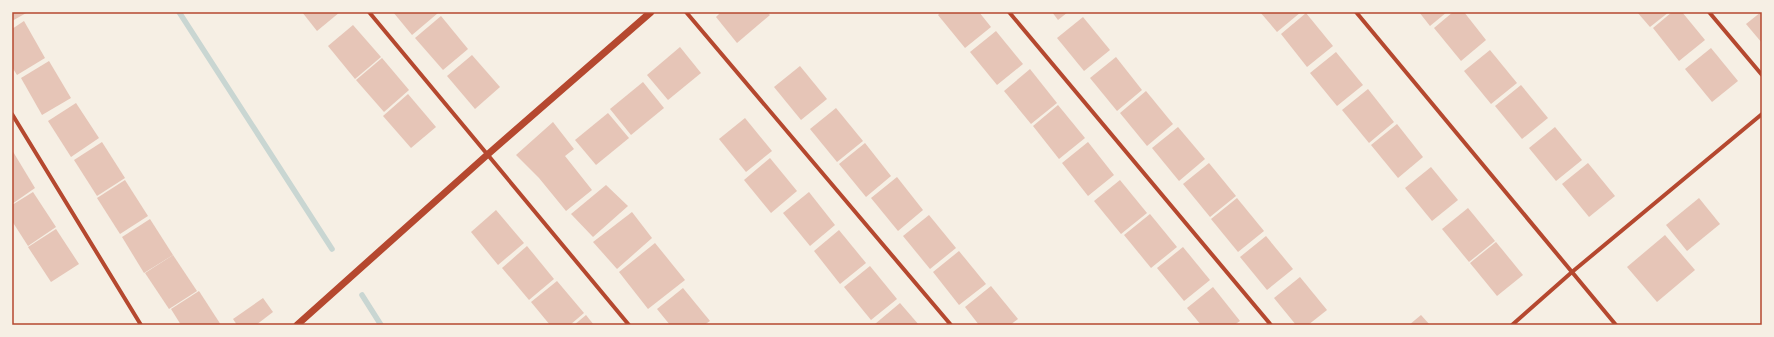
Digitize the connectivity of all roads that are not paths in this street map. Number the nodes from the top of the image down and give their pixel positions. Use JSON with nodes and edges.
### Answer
{"nodes":[{"id":1,"x":369,"y":12,"type":"edge"},
{"id":2,"x":651,"y":12,"type":"edge"},
{"id":3,"x":686,"y":12,"type":"edge"},
{"id":4,"x":1010,"y":12,"type":"edge"},
{"id":5,"x":1356,"y":12,"type":"edge"},
{"id":6,"x":1709,"y":12,"type":"edge"},
{"id":7,"x":1762,"y":75,"type":"edge"},
{"id":8,"x":12,"y":114,"type":"edge"},
{"id":9,"x":1762,"y":114,"type":"edge"},
{"id":10,"x":487,"y":155,"type":"junction"},
{"id":11,"x":1572,"y":272,"type":"junction"},
{"id":12,"x":141,"y":325,"type":"edge"},
{"id":13,"x":297,"y":325,"type":"edge"},
{"id":14,"x":629,"y":325,"type":"edge"},
{"id":15,"x":951,"y":325,"type":"edge"},
{"id":16,"x":1271,"y":325,"type":"edge"},
{"id":17,"x":1512,"y":325,"type":"edge"},
{"id":18,"x":1616,"y":325,"type":"edge"}],
"edges":[{"from":1,"to":10,"type":"street"},
{"from":2,"to":10,"type":"street"},
{"from":3,"to":15,"type":"street"},
{"from":4,"to":16,"type":"street"},
{"from":5,"to":11,"type":"street"},
{"from":6,"to":7,"type":"street"},
{"from":8,"to":12,"type":"street"},
{"from":9,"to":11,"type":"street"},
{"from":10,"to":13,"type":"street"},
{"from":10,"to":14,"type":"street"},
{"from":11,"to":17,"type":"street"},
{"from":11,"to":18,"type":"street"}]}
